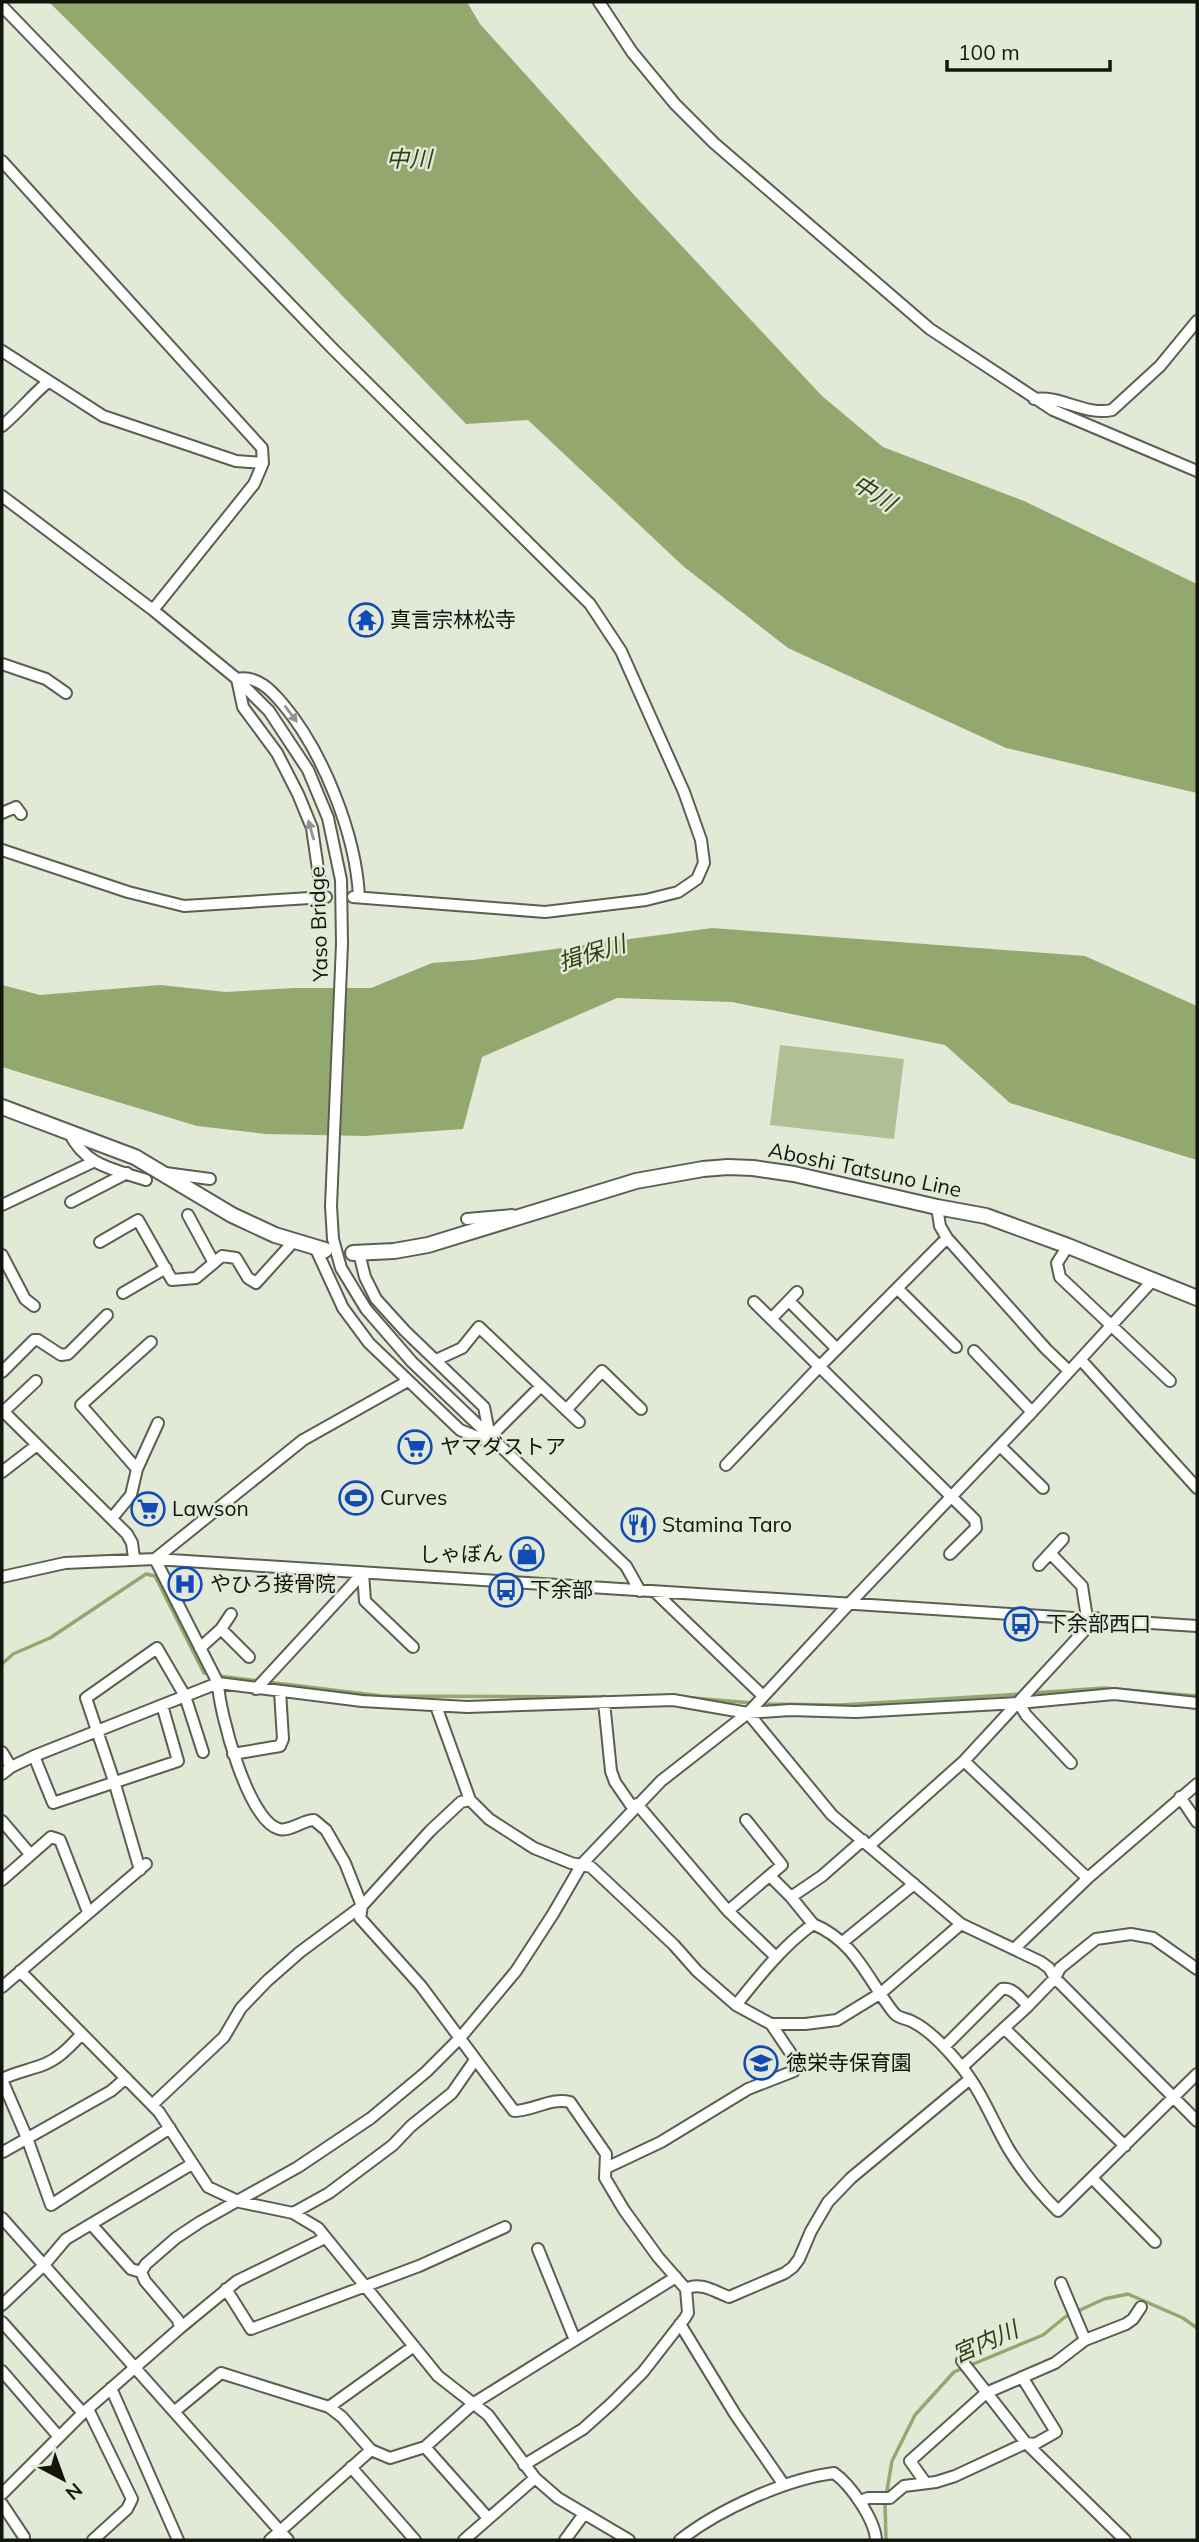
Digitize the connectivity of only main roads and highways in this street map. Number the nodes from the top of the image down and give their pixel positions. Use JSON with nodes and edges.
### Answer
{"nodes":[{"id":1,"x":2,"y":1107,"type":"edge"},
{"id":2,"x":320,"y":1248,"type":"road end"},
{"id":3,"x":356,"y":1253,"type":"road end"},
{"id":4,"x":1197,"y":1298,"type":"edge"}],
"edges":[{"from":1,"to":2,"type":"main road"},
{"from":3,"to":4,"type":"main road","name":"Aboshi Tatsuno Line"}]}
